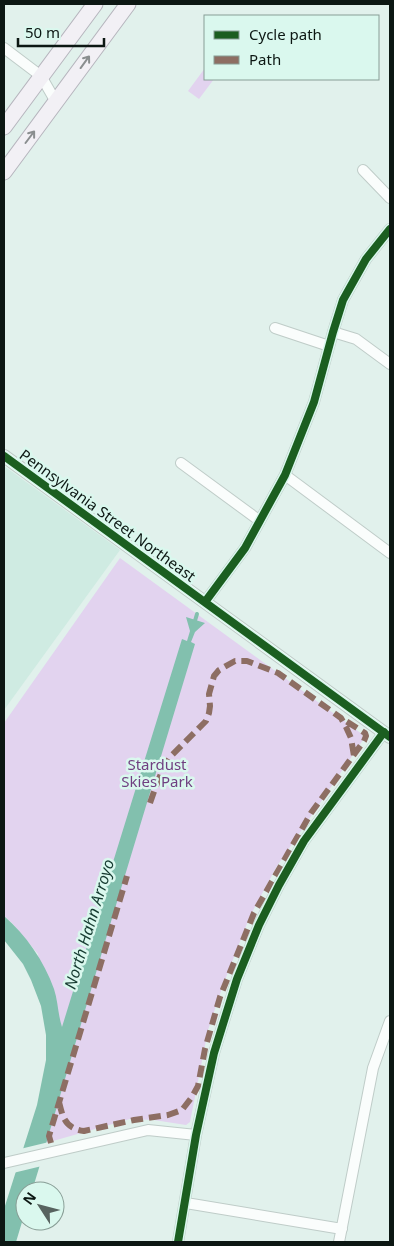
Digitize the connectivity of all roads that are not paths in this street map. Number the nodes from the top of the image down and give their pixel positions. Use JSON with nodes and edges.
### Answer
{"nodes":[{"id":1,"x":94,"y":4,"type":"edge"},
{"id":2,"x":128,"y":4,"type":"edge"},
{"id":3,"x":4,"y":48,"type":"edge"},
{"id":4,"x":41,"y":76,"type":"junction"},
{"id":5,"x":56,"y":102,"type":"junction"},
{"id":6,"x":4,"y":127,"type":"edge"},
{"id":7,"x":363,"y":170,"type":"dead end"},
{"id":8,"x":4,"y":172,"type":"edge"},
{"id":9,"x":390,"y":198,"type":"edge"},
{"id":10,"x":390,"y":229,"type":"edge"},
{"id":11,"x":275,"y":328,"type":"dead end"},
{"id":12,"x":332,"y":332,"type":"junction"},
{"id":13,"x":329,"y":346,"type":"junction"},
{"id":14,"x":390,"y":364,"type":"edge"},
{"id":15,"x":4,"y":456,"type":"edge"},
{"id":16,"x":181,"y":463,"type":"dead end"},
{"id":17,"x":285,"y":476,"type":"junction"},
{"id":18,"x":260,"y":521,"type":"junction"},
{"id":19,"x":390,"y":553,"type":"edge"},
{"id":20,"x":205,"y":602,"type":"junction"},
{"id":21,"x":387,"y":734,"type":"edge"},
{"id":22,"x":390,"y":1021,"type":"edge"},
{"id":23,"x":196,"y":1135,"type":"junction"},
{"id":24,"x":7,"y":1162,"type":"edge"},
{"id":25,"x":186,"y":1203,"type":"junction"},
{"id":26,"x":342,"y":1229,"type":"junction"},
{"id":27,"x":178,"y":1242,"type":"edge"},
{"id":28,"x":339,"y":1242,"type":"edge"}],
"edges":[{"from":1,"to":4,"type":"main road"},
{"from":5,"to":2,"type":"main road","one_way":true},
{"from":3,"to":4,"type":"street"},
{"from":4,"to":5,"type":"street"},
{"from":4,"to":6,"type":"main road"},
{"from":8,"to":5,"type":"main road","one_way":true},
{"from":7,"to":9,"type":"street"},
{"from":10,"to":12,"type":"street"},
{"from":11,"to":13,"type":"street"},
{"from":12,"to":13,"type":"street"},
{"from":12,"to":14,"type":"street"},
{"from":13,"to":17,"type":"street"},
{"from":15,"to":20,"type":"street","name":"Pennsylvania Street Northeast"},
{"from":16,"to":18,"type":"street"},
{"from":17,"to":18,"type":"street"},
{"from":17,"to":19,"type":"street"},
{"from":18,"to":20,"type":"street"},
{"from":20,"to":21,"type":"street","name":"Pennsylvania Street Northeast"},
{"from":21,"to":23,"type":"street"},
{"from":22,"to":26,"type":"street"},
{"from":23,"to":24,"type":"street"},
{"from":23,"to":25,"type":"street"},
{"from":25,"to":26,"type":"street"},
{"from":25,"to":27,"type":"street"},
{"from":26,"to":28,"type":"street"}]}
